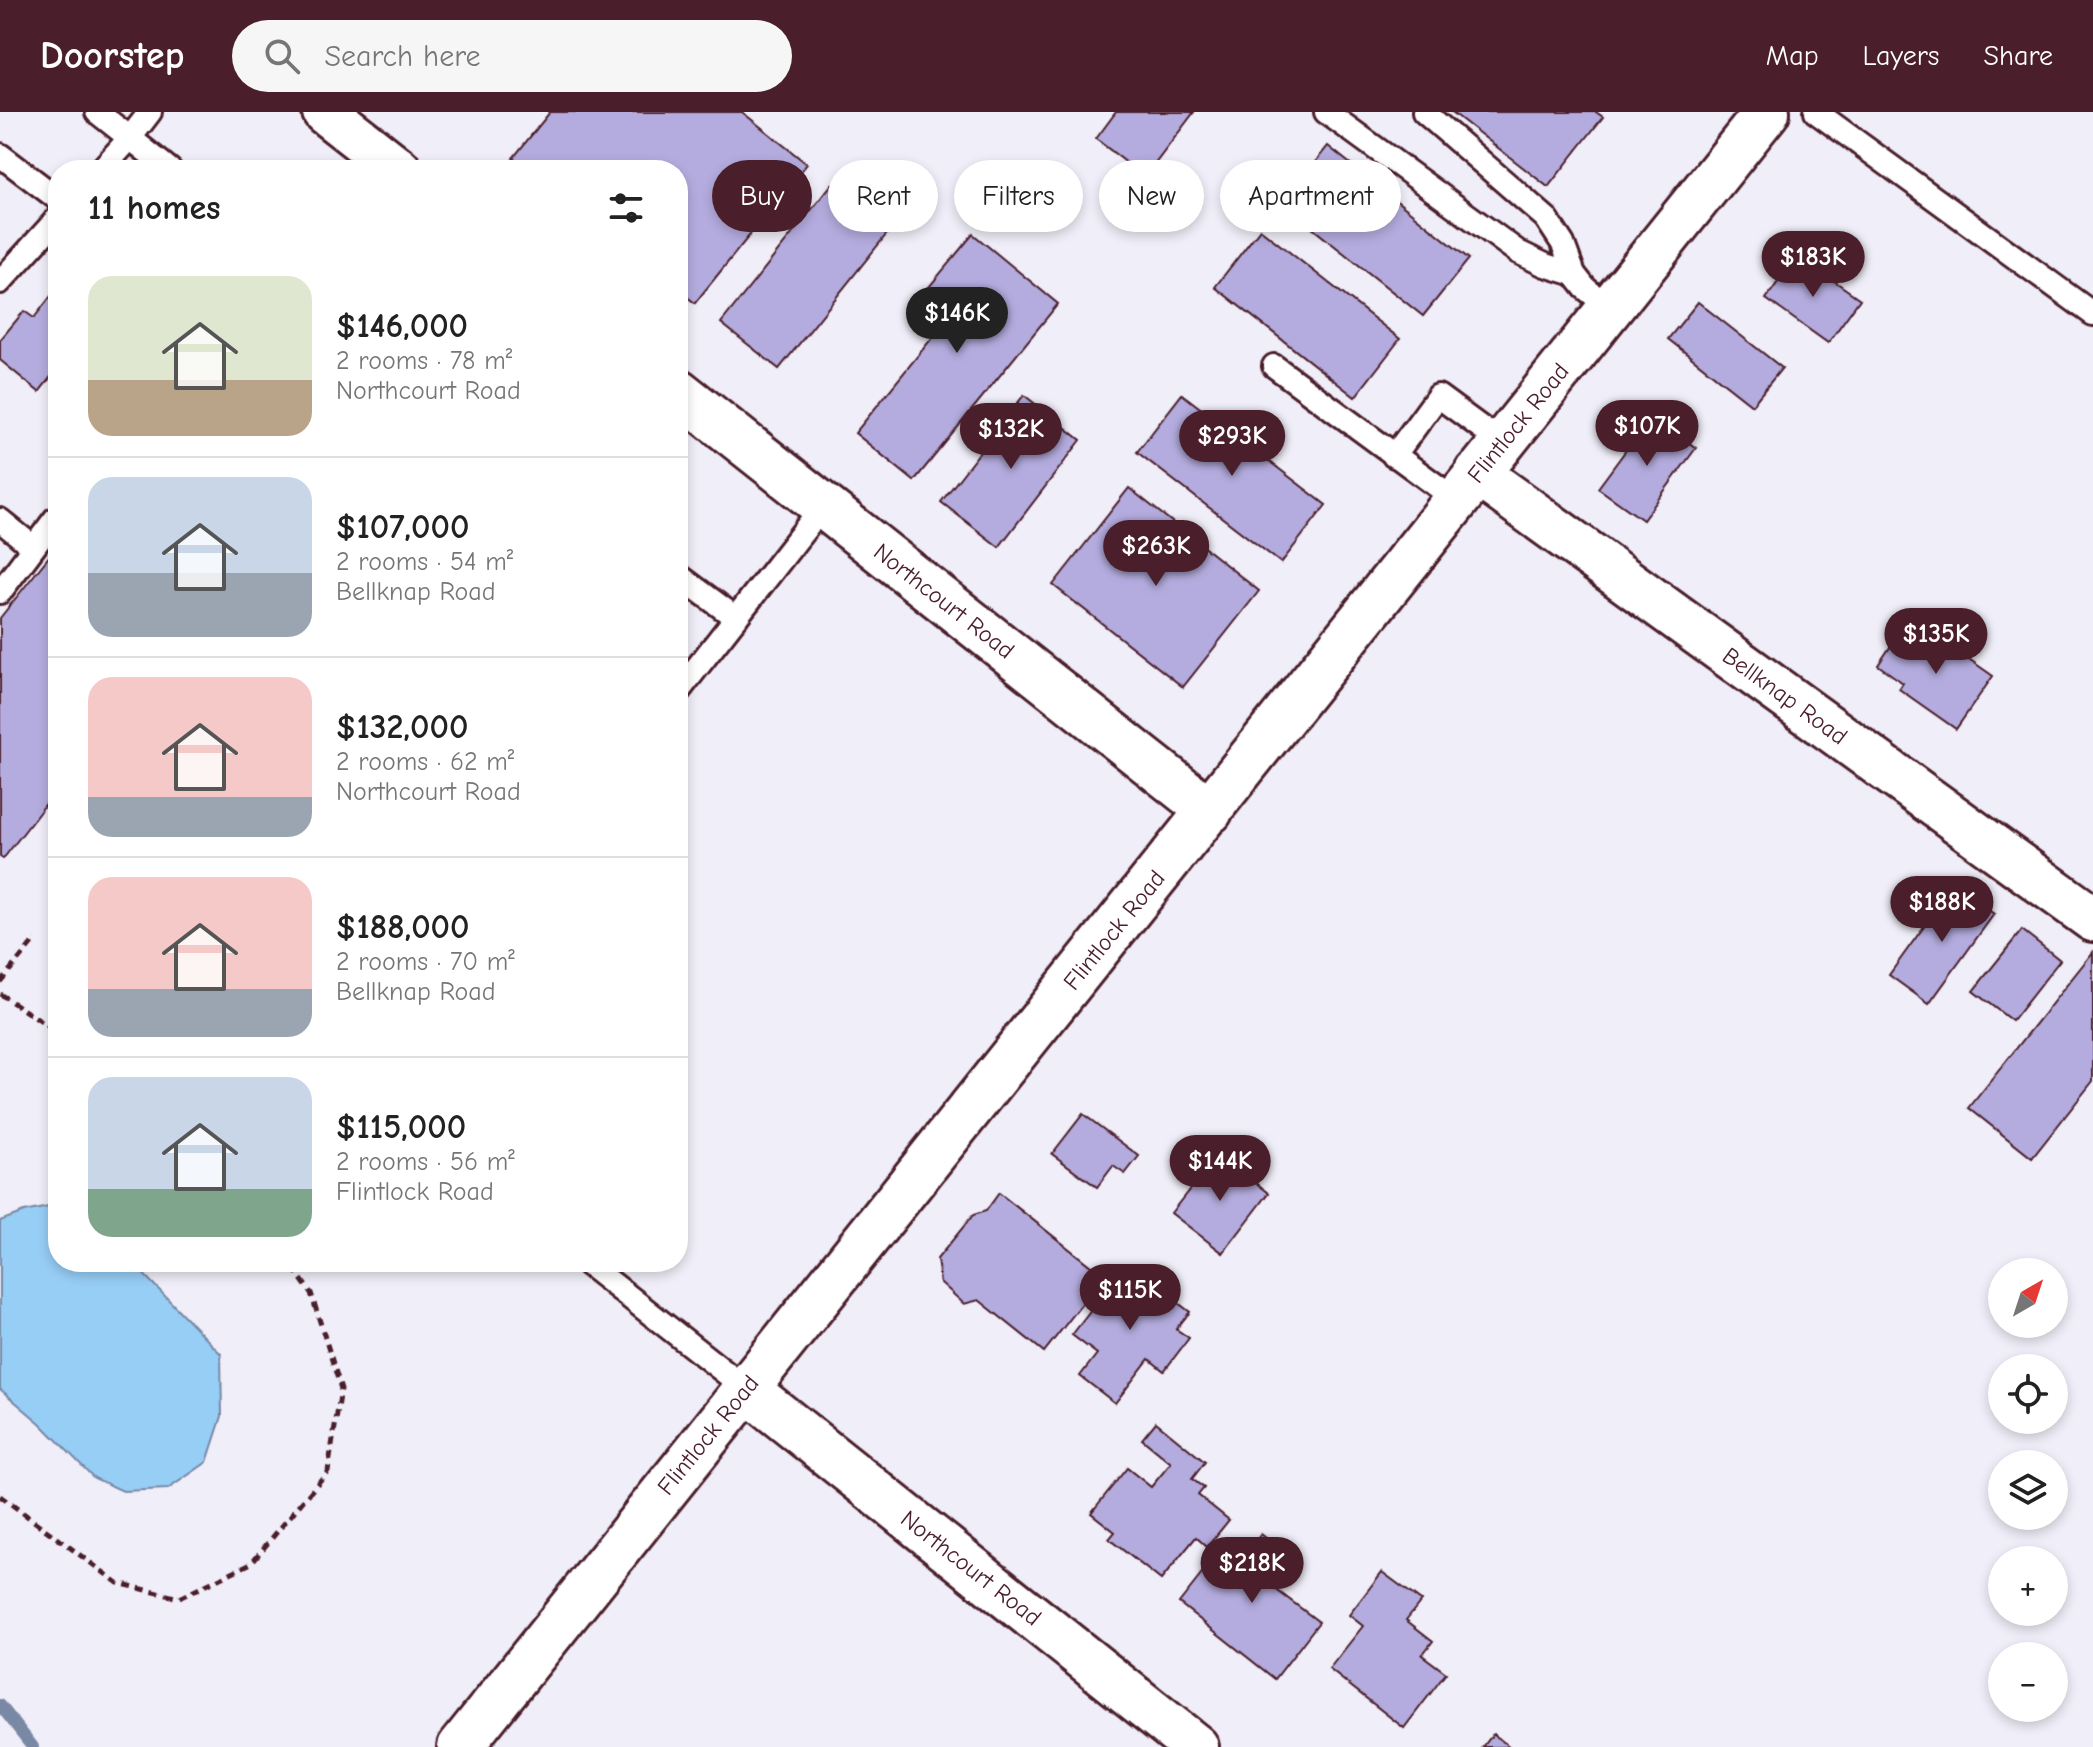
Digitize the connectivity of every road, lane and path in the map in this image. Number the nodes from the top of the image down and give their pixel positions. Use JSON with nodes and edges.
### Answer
{"nodes":[{"id":1,"x":97,"y":112,"type":"edge"},
{"id":2,"x":150,"y":112,"type":"edge"},
{"id":3,"x":325,"y":112,"type":"edge"},
{"id":4,"x":1326,"y":112,"type":"edge"},
{"id":5,"x":1424,"y":112,"type":"edge"},
{"id":6,"x":1767,"y":112,"type":"edge"},
{"id":7,"x":1816,"y":112,"type":"edge"},
{"id":8,"x":130,"y":138,"type":"junction"},
{"id":9,"x":0,"y":155,"type":"edge"},
{"id":10,"x":110,"y":160,"type":"edge"},
{"id":11,"x":158,"y":160,"type":"edge"},
{"id":12,"x":386,"y":160,"type":"edge"},
{"id":13,"x":48,"y":191,"type":"edge"},
{"id":14,"x":48,"y":229,"type":"edge"},
{"id":15,"x":1574,"y":274,"type":"junction"},
{"id":16,"x":0,"y":282,"type":"edge"},
{"id":17,"x":1610,"y":308,"type":"junction"},
{"id":18,"x":2093,"y":314,"type":"edge"},
{"id":19,"x":1274,"y":366,"type":"dead end"},
{"id":20,"x":688,"y":399,"type":"edge"},
{"id":21,"x":1394,"y":456,"type":"junction"},
{"id":22,"x":1478,"y":472,"type":"junction"},
{"id":23,"x":823,"y":506,"type":"junction"},
{"id":24,"x":0,"y":520,"type":"edge"},
{"id":25,"x":48,"y":528,"type":"edge"},
{"id":26,"x":33,"y":547,"type":"junction"},
{"id":27,"x":688,"y":582,"type":"edge"},
{"id":28,"x":0,"y":592,"type":"edge"},
{"id":29,"x":736,"y":618,"type":"junction"},
{"id":30,"x":688,"y":679,"type":"edge"},
{"id":31,"x":1210,"y":811,"type":"junction"},
{"id":32,"x":2093,"y":919,"type":"edge"},
{"id":33,"x":36,"y":939,"type":"dead end"},
{"id":34,"x":0,"y":982,"type":"edge"},
{"id":35,"x":0,"y":994,"type":"edge"},
{"id":36,"x":48,"y":1026,"type":"edge"},
{"id":37,"x":296,"y":1272,"type":"edge"},
{"id":38,"x":598,"y":1272,"type":"edge"},
{"id":39,"x":745,"y":1388,"type":"junction"},
{"id":40,"x":0,"y":1496,"type":"edge"},
{"id":41,"x":460,"y":1747,"type":"edge"},
{"id":42,"x":1196,"y":1747,"type":"edge"}],
"edges":[{"from":1,"to":8,"type":"lane"},
{"from":2,"to":8,"type":"lane"},
{"from":3,"to":12,"type":"street"},
{"from":4,"to":15,"type":"lane"},
{"from":5,"to":15,"type":"lane"},
{"from":6,"to":17,"type":"street","name":"Flintlock Road"},
{"from":7,"to":18,"type":"lane"},
{"from":8,"to":10,"type":"lane"},
{"from":8,"to":11,"type":"lane"},
{"from":9,"to":13,"type":"lane"},
{"from":14,"to":16,"type":"lane"},
{"from":15,"to":17,"type":"lane"},
{"from":17,"to":22,"type":"street","name":"Flintlock Road"},
{"from":19,"to":21,"type":"lane"},
{"from":20,"to":23,"type":"street","name":"Northcourt Road"},
{"from":21,"to":22,"type":"lane"},
{"from":21,"to":22,"type":"lane"},
{"from":22,"to":31,"type":"street","name":"Flintlock Road"},
{"from":22,"to":32,"type":"street","name":"Bellknap Road"},
{"from":23,"to":29,"type":"lane"},
{"from":23,"to":31,"type":"street","name":"Northcourt Road"},
{"from":24,"to":26,"type":"lane"},
{"from":25,"to":26,"type":"lane"},
{"from":26,"to":28,"type":"lane"},
{"from":27,"to":29,"type":"lane"},
{"from":29,"to":30,"type":"lane"},
{"from":31,"to":39,"type":"street","name":"Flintlock Road"},
{"from":33,"to":34,"type":"path"},
{"from":35,"to":36,"type":"path"},
{"from":37,"to":40,"type":"path"},
{"from":38,"to":39,"type":"lane"},
{"from":39,"to":41,"type":"street","name":"Flintlock Road"},
{"from":39,"to":42,"type":"street","name":"Northcourt Road"}]}
